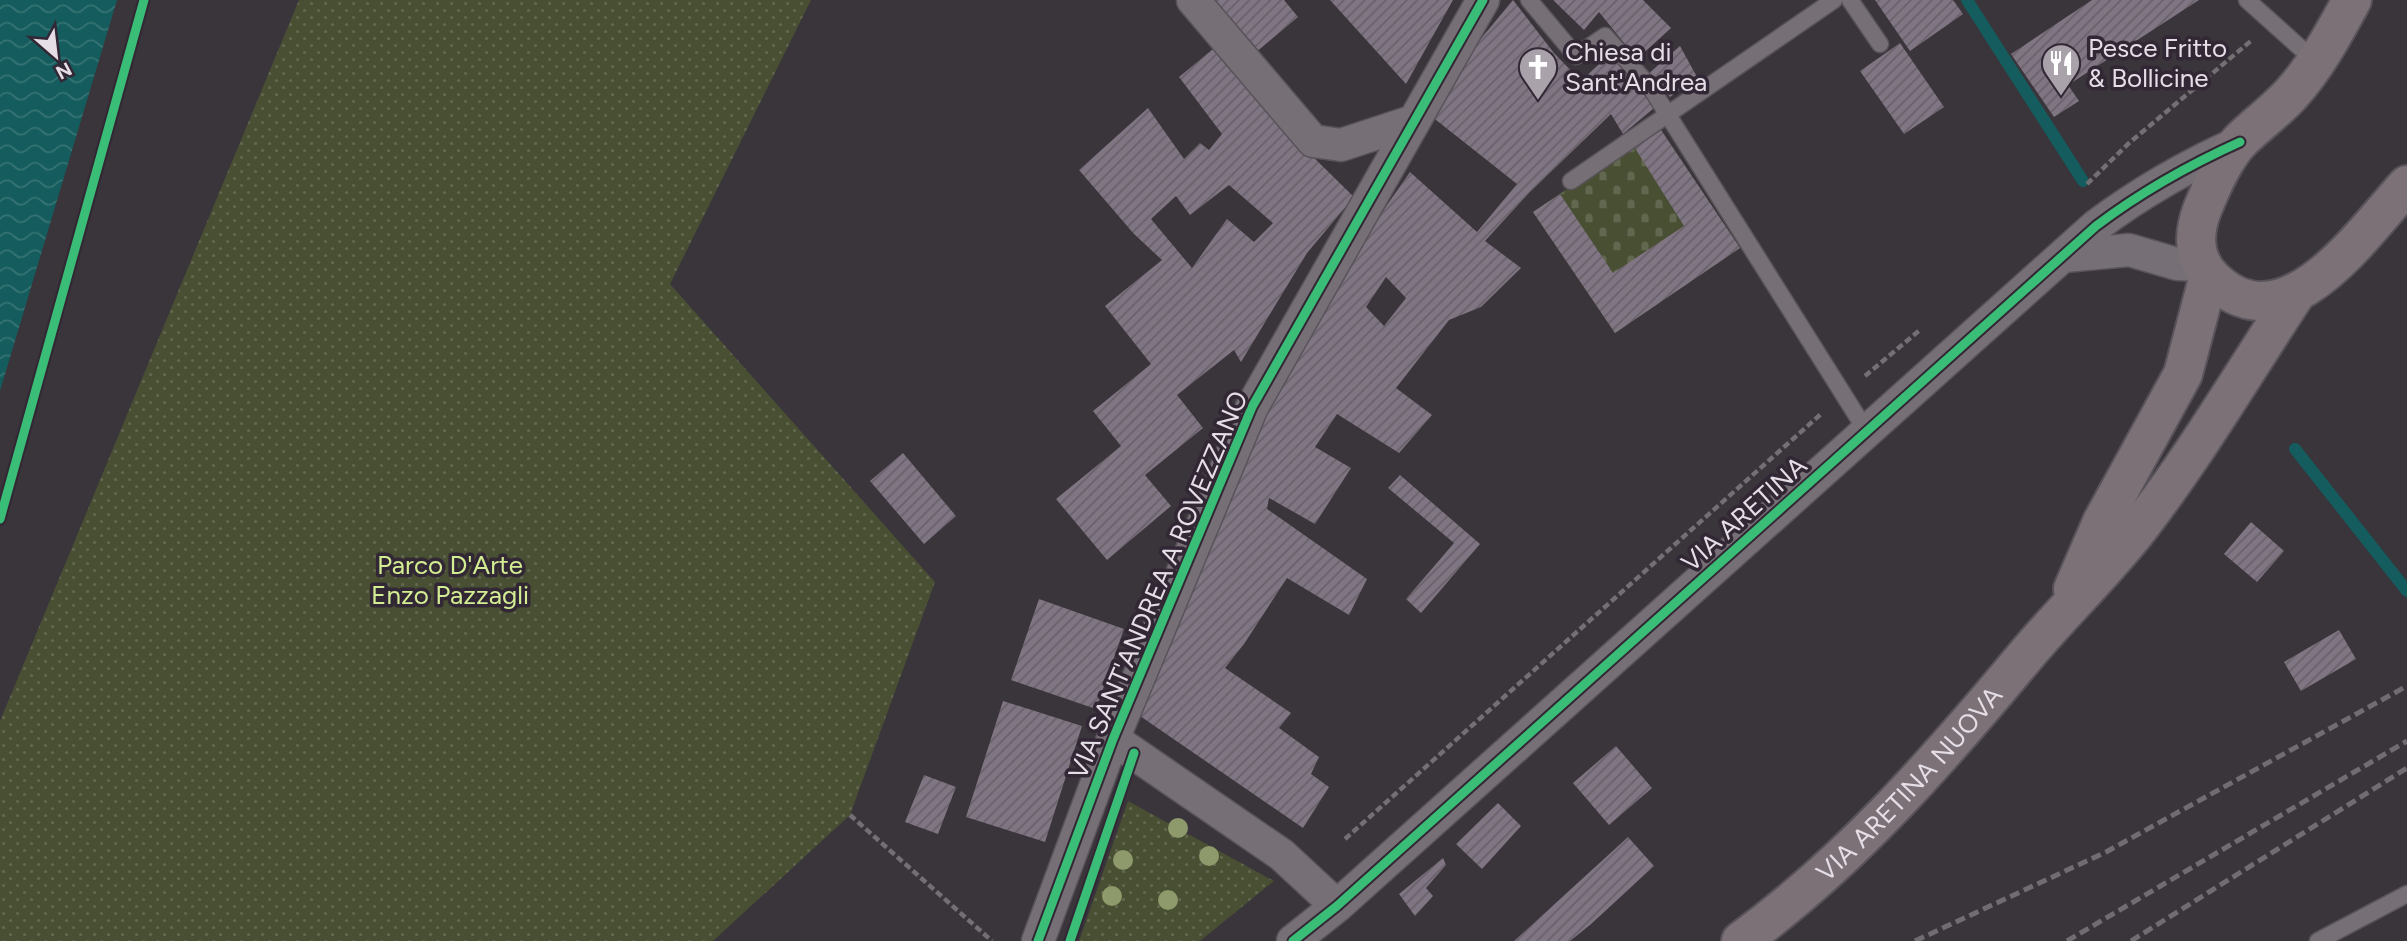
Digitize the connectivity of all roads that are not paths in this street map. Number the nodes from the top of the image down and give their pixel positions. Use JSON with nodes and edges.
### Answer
{"nodes":[{"id":1,"x":1192,"y":0,"type":"edge"},
{"id":2,"x":1483,"y":0,"type":"edge"},
{"id":3,"x":1530,"y":0,"type":"edge"},
{"id":4,"x":1834,"y":0,"type":"edge"},
{"id":5,"x":1850,"y":0,"type":"edge"},
{"id":6,"x":2247,"y":0,"type":"edge"},
{"id":7,"x":2352,"y":0,"type":"edge"},
{"id":8,"x":1880,"y":44,"type":"dead end"},
{"id":9,"x":2316,"y":61,"type":"junction"},
{"id":10,"x":1667,"y":113,"type":"junction"},
{"id":11,"x":1414,"y":121,"type":"junction"},
{"id":12,"x":2240,"y":142,"type":"junction"},
{"id":13,"x":1571,"y":181,"type":"dead end"},
{"id":14,"x":2407,"y":184,"type":"edge"},
{"id":15,"x":2065,"y":256,"type":"junction"},
{"id":16,"x":2205,"y":270,"type":"junction"},
{"id":17,"x":2295,"y":295,"type":"junction"},
{"id":18,"x":1867,"y":432,"type":"junction"},
{"id":19,"x":2062,"y":613,"type":"junction"},
{"id":20,"x":1113,"y":739,"type":"junction"},
{"id":21,"x":2407,"y":894,"type":"edge"},
{"id":22,"x":1337,"y":906,"type":"junction"},
{"id":23,"x":1038,"y":941,"type":"edge"},
{"id":24,"x":1293,"y":941,"type":"edge"},
{"id":25,"x":1741,"y":941,"type":"edge"},
{"id":26,"x":2318,"y":941,"type":"edge"}],
"edges":[{"from":1,"to":11,"type":"street"},
{"from":2,"to":11,"type":"street","name":"VIA SANT'ANDREA A ROVEZZANO"},
{"from":3,"to":10,"type":"lane"},
{"from":4,"to":10,"type":"lane"},
{"from":5,"to":8,"type":"lane"},
{"from":6,"to":9,"type":"lane"},
{"from":7,"to":9,"type":"main road"},
{"from":9,"to":12,"type":"main road"},
{"from":10,"to":13,"type":"lane"},
{"from":10,"to":18,"type":"lane"},
{"from":11,"to":20,"type":"street","name":"VIA SANT'ANDREA A ROVEZZANO"},
{"from":12,"to":15,"type":"street","name":"VIA ARETINA"},
{"from":12,"to":16,"type":"main road"},
{"from":14,"to":17,"type":"main road"},
{"from":15,"to":16,"type":"street"},
{"from":15,"to":18,"type":"street","name":"VIA ARETINA"},
{"from":16,"to":17,"type":"main road"},
{"from":16,"to":19,"type":"main road","name":"VIA ARETINA NUOVA"},
{"from":17,"to":19,"type":"main road","name":"VIA ARETINA NUOVA"},
{"from":18,"to":22,"type":"street","name":"VIA ARETINA"},
{"from":19,"to":25,"type":"main road","name":"VIA ARETINA NUOVA"},
{"from":20,"to":22,"type":"street"},
{"from":20,"to":23,"type":"street","name":"VIA SANT'ANDREA A ROVEZZANO"},
{"from":21,"to":26,"type":"lane"},
{"from":22,"to":24,"type":"street","name":"VIA ARETINA"}]}
